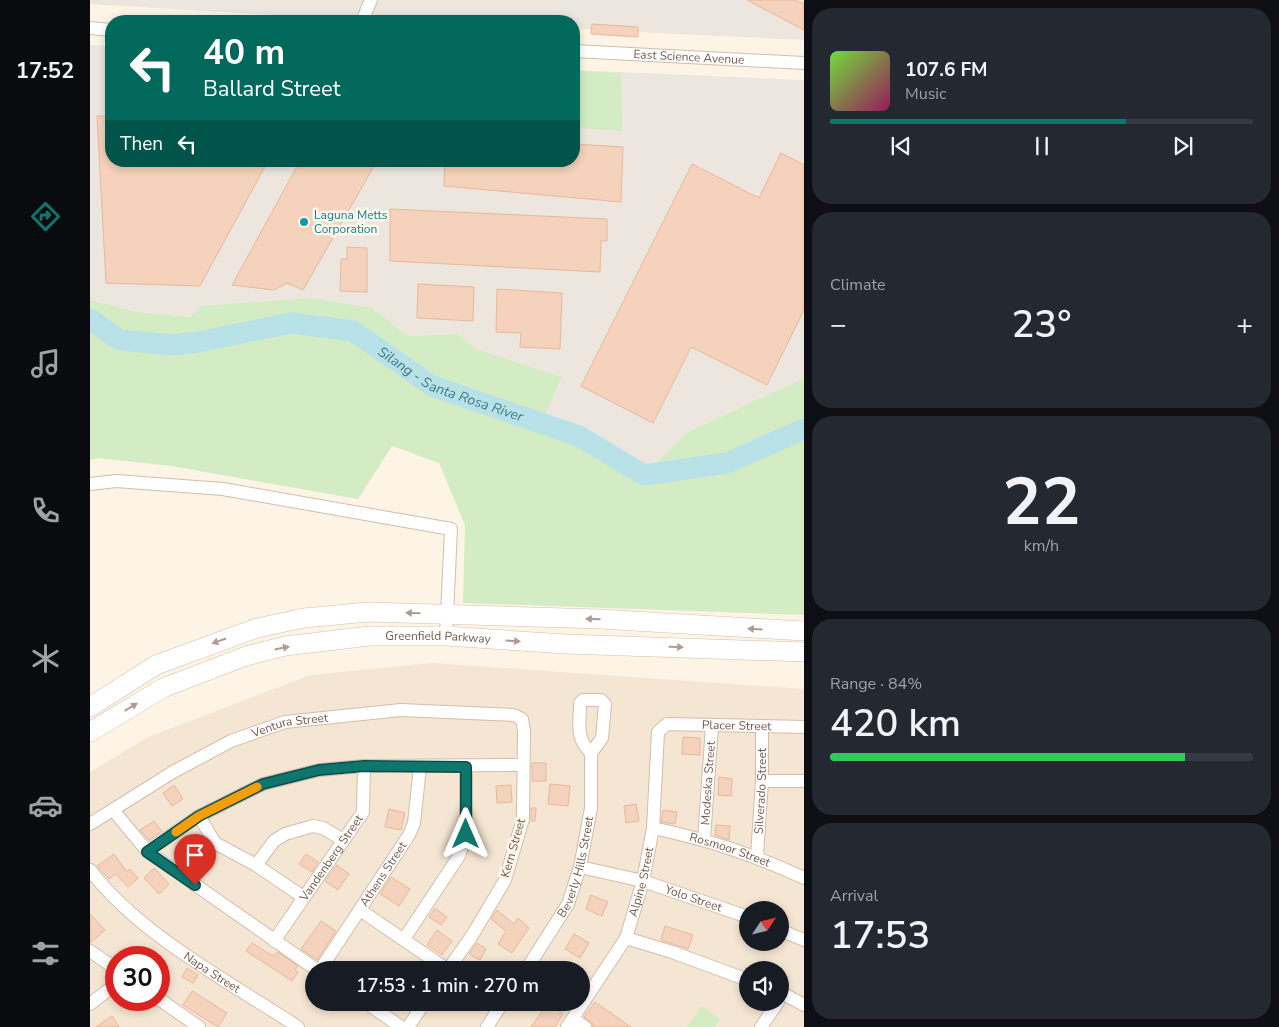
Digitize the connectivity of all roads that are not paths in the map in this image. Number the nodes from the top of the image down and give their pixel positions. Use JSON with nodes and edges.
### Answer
{"nodes":[{"id":1,"x":371,"y":0,"type":"edge"},
{"id":2,"x":365,"y":15,"type":"edge"},
{"id":3,"x":90,"y":28,"type":"edge"},
{"id":4,"x":105,"y":29,"type":"edge"},
{"id":5,"x":580,"y":50,"type":"edge"},
{"id":6,"x":804,"y":63,"type":"edge"},
{"id":7,"x":90,"y":484,"type":"edge"},
{"id":8,"x":447,"y":615,"type":"junction"},
{"id":9,"x":804,"y":631,"type":"edge"},
{"id":10,"x":446,"y":636,"type":"junction"},
{"id":11,"x":804,"y":652,"type":"edge"},
{"id":12,"x":90,"y":706,"type":"edge"},
{"id":13,"x":514,"y":715,"type":"joint"},
{"id":14,"x":668,"y":724,"type":"joint"},
{"id":15,"x":712,"y":726,"type":"junction"},
{"id":16,"x":762,"y":726,"type":"junction"},
{"id":17,"x":804,"y":727,"type":"edge"},
{"id":18,"x":90,"y":732,"type":"edge"},
{"id":19,"x":591,"y":753,"type":"dead end"},
{"id":20,"x":364,"y":766,"type":"junction"},
{"id":21,"x":523,"y":766,"type":"junction"},
{"id":22,"x":420,"y":767,"type":"junction"},
{"id":23,"x":466,"y":767,"type":"junction"},
{"id":24,"x":762,"y":781,"type":"junction"},
{"id":25,"x":804,"y":781,"type":"edge"},
{"id":26,"x":113,"y":810,"type":"junction"},
{"id":27,"x":199,"y":816,"type":"junction"},
{"id":28,"x":90,"y":824,"type":"edge"},
{"id":29,"x":653,"y":828,"type":"junction"},
{"id":30,"x":704,"y":839,"type":"junction"},
{"id":31,"x":342,"y":840,"type":"junction"},
{"id":32,"x":147,"y":852,"type":"junction"},
{"id":33,"x":757,"y":856,"type":"junction"},
{"id":34,"x":256,"y":865,"type":"junction"},
{"id":35,"x":580,"y":867,"type":"junction"},
{"id":36,"x":90,"y":870,"type":"edge"},
{"id":37,"x":804,"y":878,"type":"edge"},
{"id":38,"x":643,"y":881,"type":"junction"},
{"id":39,"x":303,"y":897,"type":"junction"},
{"id":40,"x":360,"y":910,"type":"junction"},
{"id":41,"x":739,"y":914,"type":"edge"},
{"id":42,"x":789,"y":934,"type":"edge"},
{"id":43,"x":404,"y":938,"type":"junction"},
{"id":44,"x":626,"y":938,"type":"junction"},
{"id":45,"x":804,"y":940,"type":"edge"},
{"id":46,"x":274,"y":941,"type":"junction"},
{"id":47,"x":90,"y":951,"type":"edge"},
{"id":48,"x":105,"y":961,"type":"edge"},
{"id":49,"x":305,"y":961,"type":"edge"},
{"id":50,"x":324,"y":961,"type":"edge"},
{"id":51,"x":436,"y":961,"type":"edge"},
{"id":52,"x":454,"y":961,"type":"edge"},
{"id":53,"x":532,"y":961,"type":"edge"},
{"id":54,"x":739,"y":977,"type":"edge"},
{"id":55,"x":105,"y":992,"type":"edge"},
{"id":56,"x":789,"y":1000,"type":"edge"},
{"id":57,"x":90,"y":1004,"type":"edge"},
{"id":58,"x":804,"y":1005,"type":"edge"},
{"id":59,"x":170,"y":1007,"type":"edge"},
{"id":60,"x":378,"y":1011,"type":"edge"},
{"id":61,"x":419,"y":1011,"type":"edge"},
{"id":62,"x":497,"y":1011,"type":"edge"},
{"id":63,"x":771,"y":1011,"type":"edge"},
{"id":64,"x":570,"y":1023,"type":"edge"},
{"id":65,"x":199,"y":1027,"type":"edge"},
{"id":66,"x":298,"y":1027,"type":"edge"},
{"id":67,"x":401,"y":1027,"type":"edge"},
{"id":68,"x":408,"y":1027,"type":"edge"},
{"id":69,"x":486,"y":1027,"type":"edge"},
{"id":70,"x":585,"y":1027,"type":"edge"},
{"id":71,"x":761,"y":1027,"type":"edge"}],
"edges":[{"from":1,"to":2,"type":"street"},
{"from":3,"to":4,"type":"street"},
{"from":5,"to":6,"type":"street","name":"East Science Avenue"},
{"from":7,"to":8,"type":"street"},
{"from":9,"to":8,"type":"main road","name":"Greenfield Parkway","one_way":true},
{"from":8,"to":10,"type":"street"},
{"from":8,"to":12,"type":"main road","name":"Greenfield Parkway","one_way":true},
{"from":10,"to":11,"type":"main road","name":"Greenfield Parkway","one_way":true},
{"from":18,"to":10,"type":"main road","name":"Greenfield Parkway","one_way":true},
{"from":13,"to":21,"type":"street","name":"Kern Street"},
{"from":13,"to":26,"type":"street","name":"Ventura Street"},
{"from":14,"to":15,"type":"street","name":"Placer Street"},
{"from":14,"to":29,"type":"street","name":"Alpine Street"},
{"from":15,"to":16,"type":"street","name":"Placer Street"},
{"from":15,"to":30,"type":"street","name":"Modeska Street"},
{"from":16,"to":17,"type":"street","name":"Placer Street"},
{"from":16,"to":24,"type":"street","name":"Silverado Street"},
{"from":19,"to":35,"type":"street","name":"Beverly Hills Street"},
{"from":20,"to":22,"type":"street"},
{"from":20,"to":27,"type":"street"},
{"from":20,"to":31,"type":"street","name":"Vandenberg Street"},
{"from":21,"to":23,"type":"street"},
{"from":21,"to":52,"type":"street","name":"Kern Street"},
{"from":22,"to":23,"type":"street"},
{"from":22,"to":40,"type":"street","name":"Athens Street"},
{"from":23,"to":43,"type":"street"},
{"from":24,"to":25,"type":"street"},
{"from":24,"to":33,"type":"street","name":"Silverado Street"},
{"from":26,"to":28,"type":"street","name":"Ventura Street"},
{"from":26,"to":32,"type":"street"},
{"from":27,"to":32,"type":"street"},
{"from":27,"to":34,"type":"street"},
{"from":29,"to":30,"type":"street","name":"Rosmoor Street"},
{"from":29,"to":38,"type":"street","name":"Alpine Street"},
{"from":30,"to":33,"type":"street","name":"Rosmoor Street"},
{"from":31,"to":34,"type":"street"},
{"from":31,"to":39,"type":"street","name":"Vandenberg Street"},
{"from":32,"to":46,"type":"street"},
{"from":33,"to":37,"type":"street","name":"Rosmoor Street"},
{"from":34,"to":39,"type":"street"},
{"from":35,"to":38,"type":"street","name":"Yolo Street"},
{"from":35,"to":53,"type":"street","name":"Beverly Hills Street"},
{"from":36,"to":66,"type":"street","name":"Napa Street"},
{"from":38,"to":41,"type":"street","name":"Yolo Street"},
{"from":38,"to":44,"type":"street","name":"Alpine Street"},
{"from":39,"to":46,"type":"street","name":"Vandenberg Street"},
{"from":40,"to":43,"type":"street"},
{"from":40,"to":50,"type":"street","name":"Athens Street"},
{"from":42,"to":45,"type":"street"},
{"from":43,"to":51,"type":"street"},
{"from":44,"to":54,"type":"street"},
{"from":44,"to":64,"type":"street","name":"Alpine Street"},
{"from":46,"to":49,"type":"street"},
{"from":47,"to":48,"type":"street"},
{"from":55,"to":57,"type":"street"},
{"from":56,"to":58,"type":"street"},
{"from":59,"to":65,"type":"street"},
{"from":60,"to":67,"type":"street"},
{"from":61,"to":68,"type":"street"},
{"from":62,"to":69,"type":"street"},
{"from":63,"to":71,"type":"street"},
{"from":64,"to":70,"type":"street"}]}
